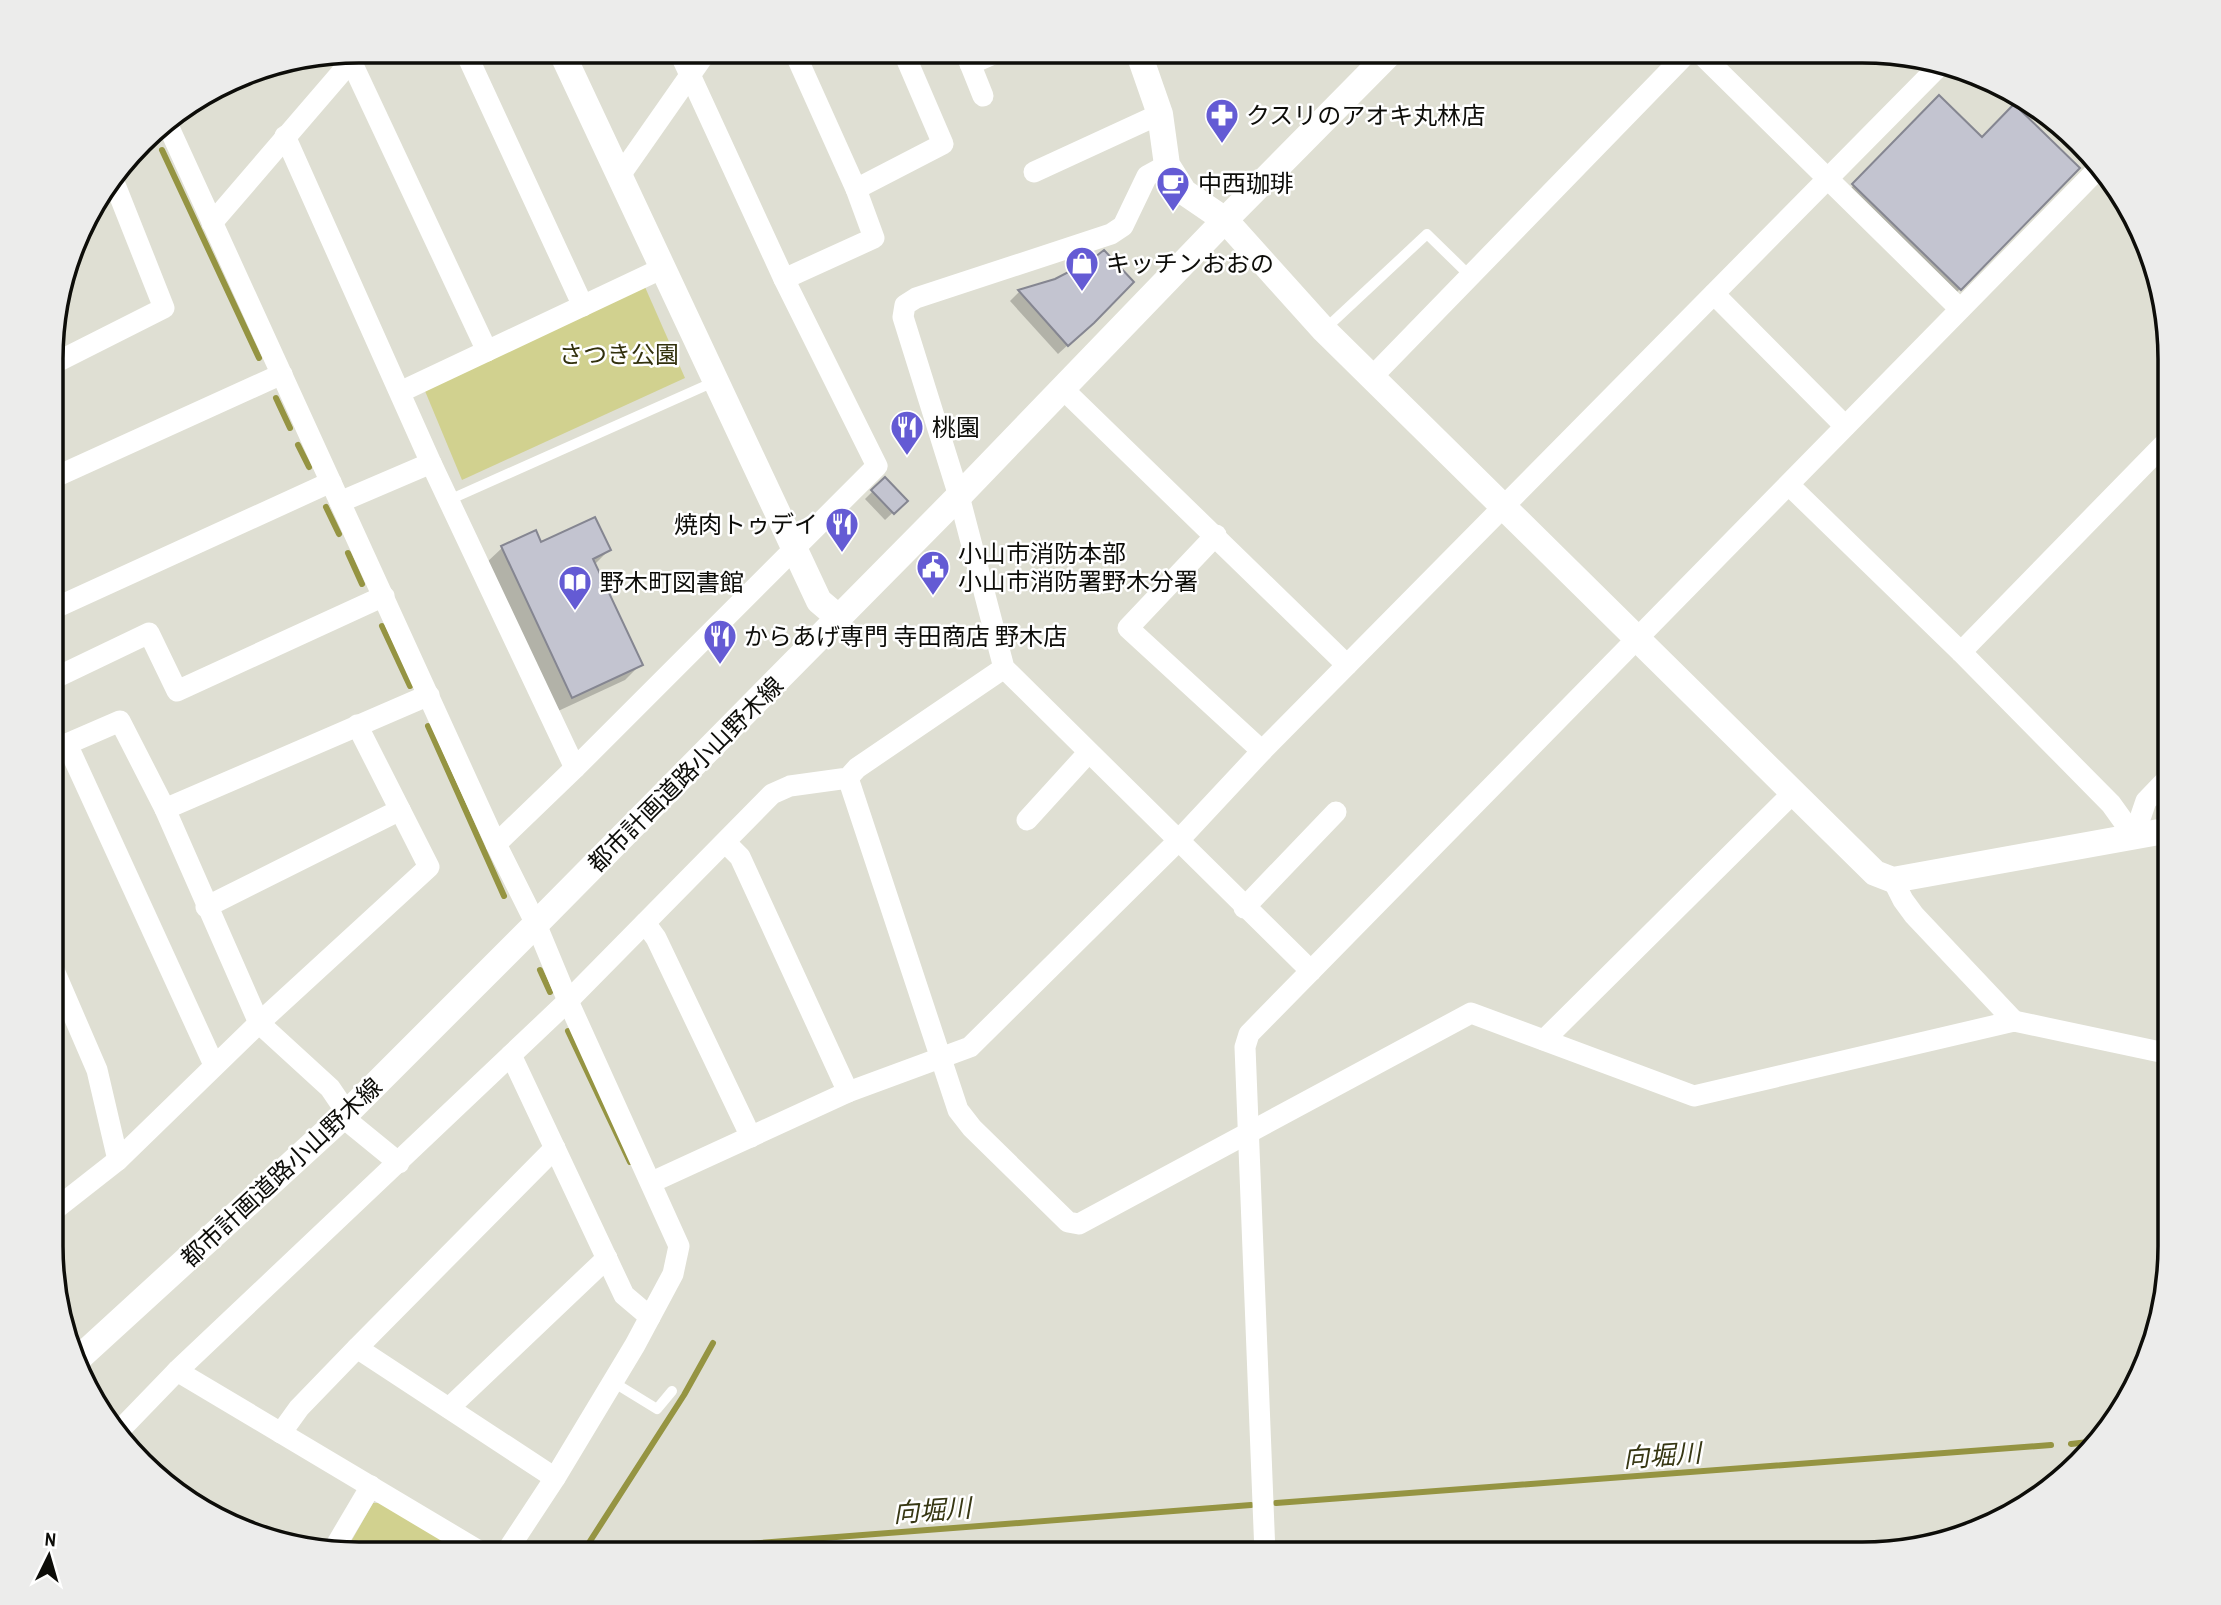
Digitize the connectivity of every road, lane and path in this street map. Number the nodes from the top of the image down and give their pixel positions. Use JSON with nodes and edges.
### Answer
{"nodes":[{"id":1,"x":349,"y":63,"type":"edge"},
{"id":2,"x":359,"y":63,"type":"edge"},
{"id":3,"x":471,"y":63,"type":"edge"},
{"id":4,"x":567,"y":63,"type":"edge"},
{"id":5,"x":685,"y":63,"type":"edge"},
{"id":6,"x":699,"y":63,"type":"edge"},
{"id":7,"x":799,"y":63,"type":"edge"},
{"id":8,"x":908,"y":63,"type":"edge"},
{"id":9,"x":969,"y":63,"type":"edge"},
{"id":10,"x":1142,"y":63,"type":"edge"},
{"id":11,"x":1380,"y":63,"type":"edge"},
{"id":12,"x":1677,"y":63,"type":"edge"},
{"id":13,"x":1710,"y":63,"type":"edge"},
{"id":14,"x":1933,"y":72,"type":"edge"},
{"id":15,"x":691,"y":74,"type":"junction"},
{"id":16,"x":983,"y":96,"type":"dead end"},
{"id":17,"x":1160,"y":114,"type":"junction"},
{"id":18,"x":170,"y":131,"type":"edge"},
{"id":19,"x":285,"y":136,"type":"junction"},
{"id":20,"x":1167,"y":165,"type":"junction"},
{"id":21,"x":1034,"y":172,"type":"dead end"},
{"id":22,"x":621,"y":174,"type":"junction"},
{"id":23,"x":2093,"y":174,"type":"edge"},
{"id":24,"x":1827,"y":178,"type":"junction"},
{"id":25,"x":117,"y":189,"type":"edge"},
{"id":26,"x":856,"y":189,"type":"junction"},
{"id":27,"x":1225,"y":220,"type":"junction"},
{"id":28,"x":212,"y":223,"type":"junction"},
{"id":29,"x":663,"y":268,"type":"junction"},
{"id":30,"x":1469,"y":275,"type":"junction"},
{"id":31,"x":785,"y":279,"type":"junction"},
{"id":32,"x":1714,"y":294,"type":"junction"},
{"id":33,"x":583,"y":306,"type":"junction"},
{"id":34,"x":1960,"y":309,"type":"junction"},
{"id":35,"x":1324,"y":330,"type":"junction"},
{"id":36,"x":487,"y":351,"type":"junction"},
{"id":37,"x":63,"y":359,"type":"edge"},
{"id":38,"x":282,"y":374,"type":"junction"},
{"id":39,"x":1372,"y":377,"type":"junction"},
{"id":40,"x":716,"y":381,"type":"junction"},
{"id":41,"x":1063,"y":389,"type":"junction"},
{"id":42,"x":400,"y":392,"type":"junction"},
{"id":43,"x":1845,"y":426,"type":"junction"},
{"id":44,"x":2158,"y":450,"type":"edge"},
{"id":45,"x":431,"y":463,"type":"junction"},
{"id":46,"x":63,"y":473,"type":"edge"},
{"id":47,"x":331,"y":482,"type":"junction"},
{"id":48,"x":1788,"y":485,"type":"junction"},
{"id":49,"x":960,"y":496,"type":"junction"},
{"id":50,"x":449,"y":500,"type":"junction"},
{"id":51,"x":340,"y":502,"type":"junction"},
{"id":52,"x":1505,"y":507,"type":"junction"},
{"id":53,"x":1216,"y":535,"type":"junction"},
{"id":54,"x":794,"y":548,"type":"junction"},
{"id":55,"x":384,"y":596,"type":"junction"},
{"id":56,"x":63,"y":604,"type":"edge"},
{"id":57,"x":839,"y":618,"type":"junction"},
{"id":58,"x":1638,"y":637,"type":"junction"},
{"id":59,"x":1961,"y":652,"type":"junction"},
{"id":60,"x":1348,"y":665,"type":"junction"},
{"id":61,"x":1004,"y":668,"type":"junction"},
{"id":62,"x":63,"y":674,"type":"edge"},
{"id":63,"x":429,"y":695,"type":"junction"},
{"id":64,"x":357,"y":725,"type":"junction"},
{"id":65,"x":63,"y":746,"type":"edge"},
{"id":66,"x":1262,"y":751,"type":"junction"},
{"id":67,"x":63,"y":753,"type":"edge"},
{"id":68,"x":1088,"y":753,"type":"junction"},
{"id":69,"x":575,"y":768,"type":"junction"},
{"id":70,"x":848,"y":778,"type":"junction"},
{"id":71,"x":2158,"y":788,"type":"edge"},
{"id":72,"x":1793,"y":793,"type":"junction"},
{"id":73,"x":164,"y":809,"type":"junction"},
{"id":74,"x":400,"y":810,"type":"junction"},
{"id":75,"x":1336,"y":812,"type":"dead end"},
{"id":76,"x":1027,"y":820,"type":"dead end"},
{"id":77,"x":2158,"y":832,"type":"edge"},
{"id":78,"x":2134,"y":836,"type":"junction"},
{"id":79,"x":1178,"y":841,"type":"junction"},
{"id":80,"x":726,"y":843,"type":"junction"},
{"id":81,"x":496,"y":844,"type":"junction"},
{"id":82,"x":1893,"y":880,"type":"junction"},
{"id":83,"x":206,"y":907,"type":"junction"},
{"id":84,"x":1244,"y":908,"type":"junction"},
{"id":85,"x":645,"y":923,"type":"junction"},
{"id":86,"x":536,"y":924,"type":"junction"},
{"id":87,"x":1311,"y":971,"type":"junction"},
{"id":88,"x":63,"y":991,"type":"edge"},
{"id":89,"x":568,"y":1001,"type":"junction"},
{"id":90,"x":2014,"y":1021,"type":"junction"},
{"id":91,"x":259,"y":1023,"type":"junction"},
{"id":92,"x":1544,"y":1040,"type":"junction"},
{"id":93,"x":2158,"y":1052,"type":"edge"},
{"id":94,"x":511,"y":1055,"type":"junction"},
{"id":95,"x":942,"y":1059,"type":"junction"},
{"id":96,"x":214,"y":1065,"type":"junction"},
{"id":97,"x":848,"y":1092,"type":"junction"},
{"id":98,"x":347,"y":1113,"type":"junction"},
{"id":99,"x":1250,"y":1133,"type":"junction"},
{"id":100,"x":751,"y":1137,"type":"junction"},
{"id":101,"x":555,"y":1148,"type":"junction"},
{"id":102,"x":118,"y":1160,"type":"junction"},
{"id":103,"x":399,"y":1163,"type":"junction"},
{"id":104,"x":652,"y":1182,"type":"junction"},
{"id":105,"x":63,"y":1203,"type":"edge"},
{"id":106,"x":607,"y":1258,"type":"junction"},
{"id":107,"x":650,"y":1317,"type":"junction"},
{"id":108,"x":357,"y":1348,"type":"junction"},
{"id":109,"x":84,"y":1354,"type":"edge"},
{"id":110,"x":177,"y":1371,"type":"junction"},
{"id":111,"x":613,"y":1382,"type":"junction"},
{"id":112,"x":672,"y":1391,"type":"dead end"},
{"id":113,"x":449,"y":1408,"type":"junction"},
{"id":114,"x":124,"y":1426,"type":"edge"},
{"id":115,"x":281,"y":1433,"type":"junction"},
{"id":116,"x":555,"y":1478,"type":"junction"},
{"id":117,"x":371,"y":1486,"type":"junction"},
{"id":118,"x":339,"y":1541,"type":"edge"},
{"id":119,"x":464,"y":1542,"type":"edge"},
{"id":120,"x":513,"y":1542,"type":"edge"},
{"id":121,"x":1265,"y":1542,"type":"edge"}],
"edges":[{"from":1,"to":19,"type":"street"},
{"from":2,"to":36,"type":"street"},
{"from":3,"to":33,"type":"street"},
{"from":4,"to":22,"type":"street"},
{"from":5,"to":15,"type":"street"},
{"from":6,"to":15,"type":"street"},
{"from":7,"to":26,"type":"street"},
{"from":8,"to":26,"type":"street"},
{"from":9,"to":16,"type":"street"},
{"from":10,"to":17,"type":"street"},
{"from":11,"to":27,"type":"street","name":"都市計画道路小山野木線"},
{"from":12,"to":30,"type":"street"},
{"from":13,"to":24,"type":"street"},
{"from":14,"to":24,"type":"street"},
{"from":15,"to":22,"type":"street"},
{"from":15,"to":31,"type":"street"},
{"from":17,"to":20,"type":"street"},
{"from":17,"to":21,"type":"street"},
{"from":18,"to":28,"type":"street"},
{"from":19,"to":28,"type":"street"},
{"from":19,"to":42,"type":"street"},
{"from":20,"to":27,"type":"street"},
{"from":20,"to":49,"type":"street"},
{"from":22,"to":29,"type":"street"},
{"from":23,"to":34,"type":"street"},
{"from":24,"to":32,"type":"street"},
{"from":24,"to":34,"type":"street"},
{"from":25,"to":37,"type":"street"},
{"from":26,"to":31,"type":"street"},
{"from":27,"to":35,"type":"street"},
{"from":27,"to":41,"type":"street","name":"都市計画道路小山野木線"},
{"from":28,"to":38,"type":"street"},
{"from":29,"to":33,"type":"street"},
{"from":29,"to":40,"type":"street"},
{"from":30,"to":35,"type":"lane"},
{"from":30,"to":39,"type":"street"},
{"from":31,"to":54,"type":"street"},
{"from":32,"to":43,"type":"street"},
{"from":32,"to":52,"type":"street"},
{"from":33,"to":36,"type":"street"},
{"from":34,"to":43,"type":"street"},
{"from":35,"to":39,"type":"street"},
{"from":36,"to":42,"type":"street"},
{"from":38,"to":46,"type":"street"},
{"from":38,"to":47,"type":"street"},
{"from":39,"to":52,"type":"street"},
{"from":40,"to":50,"type":"lane"},
{"from":40,"to":54,"type":"street"},
{"from":41,"to":49,"type":"street","name":"都市計画道路小山野木線"},
{"from":41,"to":53,"type":"street"},
{"from":42,"to":45,"type":"street"},
{"from":43,"to":48,"type":"street"},
{"from":44,"to":59,"type":"street"},
{"from":45,"to":50,"type":"street"},
{"from":45,"to":51,"type":"street"},
{"from":47,"to":51,"type":"street"},
{"from":47,"to":56,"type":"street"},
{"from":48,"to":58,"type":"street"},
{"from":48,"to":59,"type":"street"},
{"from":49,"to":57,"type":"street","name":"都市計画道路小山野木線"},
{"from":49,"to":61,"type":"street"},
{"from":50,"to":69,"type":"street"},
{"from":51,"to":55,"type":"street"},
{"from":52,"to":58,"type":"street"},
{"from":52,"to":60,"type":"street"},
{"from":53,"to":60,"type":"street"},
{"from":53,"to":66,"type":"street"},
{"from":54,"to":57,"type":"street"},
{"from":54,"to":69,"type":"street"},
{"from":55,"to":62,"type":"street"},
{"from":55,"to":63,"type":"street"},
{"from":57,"to":86,"type":"street","name":"都市計画道路小山野木線"},
{"from":58,"to":72,"type":"street"},
{"from":58,"to":87,"type":"street"},
{"from":59,"to":78,"type":"street"},
{"from":60,"to":66,"type":"street"},
{"from":61,"to":68,"type":"street"},
{"from":61,"to":70,"type":"street"},
{"from":63,"to":64,"type":"street"},
{"from":63,"to":81,"type":"street"},
{"from":64,"to":73,"type":"street"},
{"from":64,"to":74,"type":"street"},
{"from":65,"to":73,"type":"street"},
{"from":66,"to":79,"type":"street"},
{"from":67,"to":96,"type":"street"},
{"from":68,"to":76,"type":"street"},
{"from":68,"to":79,"type":"street"},
{"from":69,"to":81,"type":"street"},
{"from":70,"to":80,"type":"street"},
{"from":70,"to":95,"type":"street"},
{"from":71,"to":78,"type":"street"},
{"from":72,"to":82,"type":"street"},
{"from":72,"to":92,"type":"street"},
{"from":73,"to":83,"type":"street"},
{"from":74,"to":83,"type":"street"},
{"from":74,"to":91,"type":"street"},
{"from":75,"to":84,"type":"street"},
{"from":77,"to":78,"type":"street"},
{"from":78,"to":82,"type":"street"},
{"from":79,"to":84,"type":"street"},
{"from":79,"to":95,"type":"street"},
{"from":80,"to":85,"type":"street"},
{"from":80,"to":97,"type":"street"},
{"from":81,"to":86,"type":"street"},
{"from":82,"to":90,"type":"street"},
{"from":83,"to":91,"type":"street"},
{"from":84,"to":87,"type":"street"},
{"from":85,"to":89,"type":"street"},
{"from":85,"to":100,"type":"street"},
{"from":86,"to":89,"type":"street"},
{"from":86,"to":98,"type":"street","name":"都市計画道路小山野木線"},
{"from":87,"to":99,"type":"street"},
{"from":88,"to":102,"type":"street"},
{"from":89,"to":94,"type":"street"},
{"from":89,"to":104,"type":"street"},
{"from":90,"to":92,"type":"street"},
{"from":90,"to":93,"type":"street"},
{"from":91,"to":96,"type":"street"},
{"from":91,"to":98,"type":"street"},
{"from":92,"to":99,"type":"street"},
{"from":94,"to":101,"type":"street"},
{"from":94,"to":103,"type":"street"},
{"from":95,"to":97,"type":"street"},
{"from":95,"to":99,"type":"street"},
{"from":96,"to":102,"type":"street"},
{"from":97,"to":100,"type":"street"},
{"from":98,"to":103,"type":"street"},
{"from":98,"to":109,"type":"street","name":"都市計画道路小山野木線"},
{"from":99,"to":121,"type":"street"},
{"from":100,"to":104,"type":"street"},
{"from":101,"to":106,"type":"street"},
{"from":101,"to":108,"type":"street"},
{"from":102,"to":105,"type":"street"},
{"from":103,"to":110,"type":"street"},
{"from":104,"to":107,"type":"street"},
{"from":106,"to":107,"type":"street"},
{"from":106,"to":113,"type":"street"},
{"from":107,"to":111,"type":"street"},
{"from":108,"to":113,"type":"street"},
{"from":108,"to":115,"type":"street"},
{"from":110,"to":114,"type":"street"},
{"from":110,"to":115,"type":"street"},
{"from":111,"to":112,"type":"lane"},
{"from":111,"to":116,"type":"street"},
{"from":113,"to":116,"type":"street"},
{"from":115,"to":117,"type":"street"},
{"from":116,"to":120,"type":"street"},
{"from":117,"to":118,"type":"street"},
{"from":117,"to":119,"type":"street"}]}
